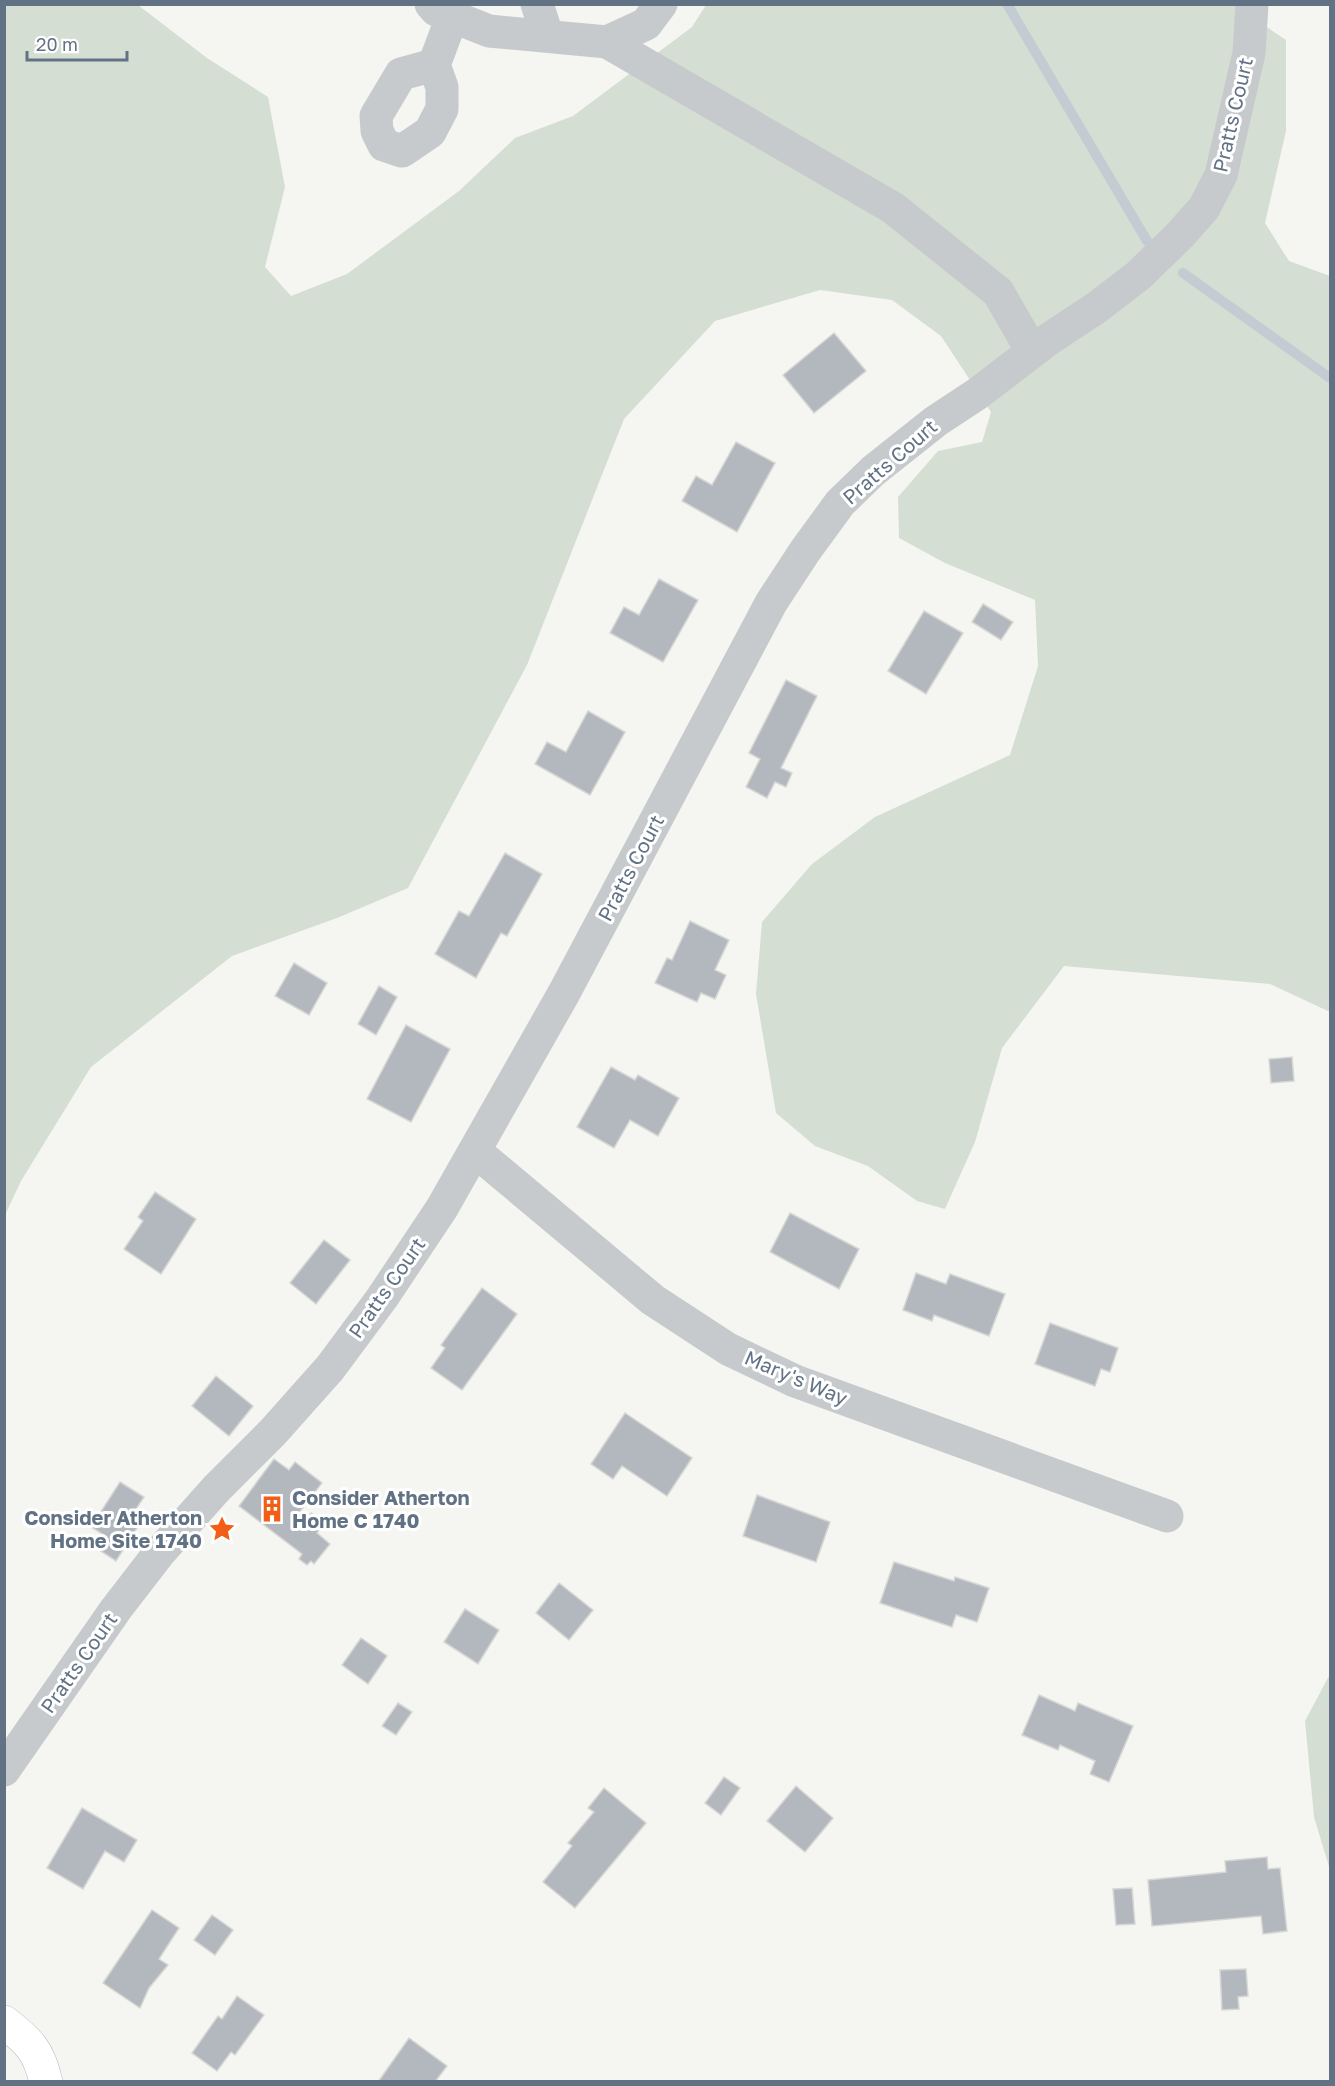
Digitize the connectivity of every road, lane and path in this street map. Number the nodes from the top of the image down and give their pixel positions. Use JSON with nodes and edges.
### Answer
{"nodes":[{"id":1,"x":537,"y":4,"type":"edge"},
{"id":2,"x":662,"y":4,"type":"edge"},
{"id":3,"x":1252,"y":4,"type":"edge"},
{"id":4,"x":442,"y":11,"type":"edge"},
{"id":5,"x":547,"y":35,"type":"junction"},
{"id":6,"x":607,"y":42,"type":"junction"},
{"id":7,"x":434,"y":65,"type":"dead end"},
{"id":8,"x":1032,"y":351,"type":"junction"},
{"id":9,"x":475,"y":1151,"type":"junction"},
{"id":10,"x":1167,"y":1516,"type":"dead end"},
{"id":11,"x":4,"y":1770,"type":"edge"},
{"id":12,"x":4,"y":2022,"type":"edge"},
{"id":13,"x":46,"y":2082,"type":"edge"}],
"edges":[{"from":1,"to":5,"type":"street"},
{"from":2,"to":6,"type":"street"},
{"from":3,"to":8,"type":"street","name":"Pratts Court"},
{"from":4,"to":5,"type":"street"},
{"from":4,"to":7,"type":"street"},
{"from":5,"to":6,"type":"street"},
{"from":6,"to":8,"type":"street"},
{"from":8,"to":9,"type":"street","name":"Pratts Court"},
{"from":9,"to":10,"type":"street","name":"Mary's Way"},
{"from":9,"to":11,"type":"street","name":"Pratts Court"},
{"from":12,"to":13,"type":"main road"}]}
